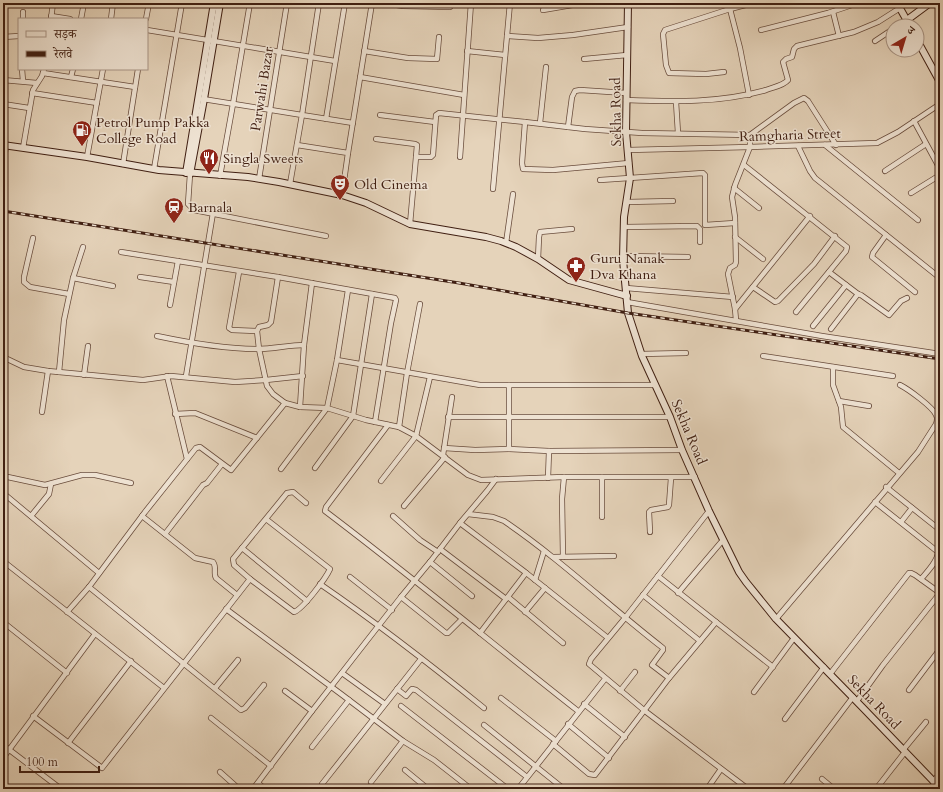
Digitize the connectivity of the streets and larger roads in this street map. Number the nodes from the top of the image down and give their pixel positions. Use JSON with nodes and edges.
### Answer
{"nodes":[{"id":1,"x":4,"y":3,"type":"edge"},
{"id":2,"x":53,"y":3,"type":"edge"},
{"id":3,"x":84,"y":3,"type":"edge"},
{"id":4,"x":113,"y":3,"type":"edge"},
{"id":5,"x":149,"y":3,"type":"edge"},
{"id":6,"x":182,"y":3,"type":"edge"},
{"id":7,"x":214,"y":3,"type":"edge"},
{"id":8,"x":220,"y":3,"type":"edge"},
{"id":9,"x":250,"y":3,"type":"edge"},
{"id":10,"x":287,"y":3,"type":"edge"},
{"id":11,"x":319,"y":3,"type":"edge"},
{"id":12,"x":345,"y":3,"type":"edge"},
{"id":13,"x":372,"y":3,"type":"edge"},
{"id":14,"x":384,"y":3,"type":"edge"},
{"id":15,"x":471,"y":3,"type":"edge"},
{"id":16,"x":510,"y":3,"type":"edge"},
{"id":17,"x":584,"y":3,"type":"edge"},
{"id":18,"x":628,"y":3,"type":"edge"},
{"id":19,"x":753,"y":3,"type":"edge"},
{"id":20,"x":858,"y":3,"type":"edge"},
{"id":21,"x":930,"y":3,"type":"edge"},
{"id":22,"x":899,"y":6,"type":"edge"},
{"id":23,"x":450,"y":7,"type":"dead end"},
{"id":24,"x":730,"y":9,"type":"junction"},
{"id":25,"x":543,"y":10,"type":"dead end"},
{"id":26,"x":23,"y":12,"type":"dead end"},
{"id":27,"x":833,"y":12,"type":"junction"},
{"id":28,"x":22,"y":18,"type":"edge"},
{"id":29,"x":51,"y":18,"type":"edge"},
{"id":30,"x":81,"y":18,"type":"edge"},
{"id":31,"x":111,"y":18,"type":"edge"},
{"id":32,"x":146,"y":18,"type":"edge"},
{"id":33,"x":906,"y":18,"type":"edge"},
{"id":34,"x":910,"y":18,"type":"edge"},
{"id":35,"x":628,"y":27,"type":"junction"},
{"id":36,"x":148,"y":30,"type":"edge"},
{"id":37,"x":761,"y":30,"type":"dead end"},
{"id":38,"x":885,"y":34,"type":"edge"},
{"id":39,"x":176,"y":35,"type":"junction"},
{"id":40,"x":18,"y":36,"type":"edge"},
{"id":41,"x":508,"y":36,"type":"junction"},
{"id":42,"x":839,"y":36,"type":"junction"},
{"id":43,"x":439,"y":37,"type":"dead end"},
{"id":44,"x":3,"y":38,"type":"edge"},
{"id":45,"x":211,"y":41,"type":"junction"},
{"id":46,"x":875,"y":41,"type":"dead end"},
{"id":47,"x":242,"y":45,"type":"junction"},
{"id":48,"x":279,"y":51,"type":"junction"},
{"id":49,"x":364,"y":51,"type":"junction"},
{"id":50,"x":467,"y":51,"type":"junction"},
{"id":51,"x":925,"y":54,"type":"edge"},
{"id":52,"x":505,"y":55,"type":"junction"},
{"id":53,"x":310,"y":56,"type":"junction"},
{"id":54,"x":627,"y":56,"type":"junction"},
{"id":55,"x":584,"y":60,"type":"dead end"},
{"id":56,"x":335,"y":61,"type":"junction"},
{"id":57,"x":546,"y":67,"type":"dead end"},
{"id":58,"x":22,"y":70,"type":"edge"},
{"id":59,"x":73,"y":70,"type":"edge"},
{"id":60,"x":103,"y":70,"type":"edge"},
{"id":61,"x":138,"y":70,"type":"edge"},
{"id":62,"x":43,"y":71,"type":"edge"},
{"id":63,"x":724,"y":72,"type":"dead end"},
{"id":64,"x":71,"y":77,"type":"junction"},
{"id":65,"x":360,"y":77,"type":"junction"},
{"id":66,"x":939,"y":79,"type":"edge"},
{"id":67,"x":4,"y":80,"type":"edge"},
{"id":68,"x":23,"y":81,"type":"junction"},
{"id":69,"x":101,"y":82,"type":"junction"},
{"id":70,"x":37,"y":83,"type":"junction"},
{"id":71,"x":135,"y":87,"type":"junction"},
{"id":72,"x":32,"y":93,"type":"junction"},
{"id":73,"x":464,"y":95,"type":"junction"},
{"id":74,"x":749,"y":95,"type":"junction"},
{"id":75,"x":626,"y":96,"type":"junction"},
{"id":76,"x":202,"y":98,"type":"junction"},
{"id":77,"x":676,"y":102,"type":"junction"},
{"id":78,"x":97,"y":103,"type":"junction"},
{"id":79,"x":3,"y":104,"type":"edge"},
{"id":80,"x":234,"y":104,"type":"junction"},
{"id":81,"x":940,"y":104,"type":"edge"},
{"id":82,"x":29,"y":108,"type":"junction"},
{"id":83,"x":269,"y":110,"type":"junction"},
{"id":84,"x":302,"y":115,"type":"junction"},
{"id":85,"x":380,"y":115,"type":"dead end"},
{"id":86,"x":463,"y":115,"type":"junction"},
{"id":87,"x":326,"y":119,"type":"junction"},
{"id":88,"x":499,"y":119,"type":"junction"},
{"id":89,"x":914,"y":121,"type":"junction"},
{"id":90,"x":435,"y":122,"type":"junction"},
{"id":91,"x":525,"y":122,"type":"junction"},
{"id":92,"x":353,"y":123,"type":"junction"},
{"id":93,"x":540,"y":123,"type":"junction"},
{"id":94,"x":568,"y":127,"type":"junction"},
{"id":95,"x":626,"y":132,"type":"junction"},
{"id":96,"x":678,"y":133,"type":"junction"},
{"id":97,"x":750,"y":135,"type":"junction"},
{"id":98,"x":376,"y":139,"type":"dead end"},
{"id":99,"x":926,"y":144,"type":"junction"},
{"id":100,"x":5,"y":145,"type":"edge"},
{"id":101,"x":297,"y":145,"type":"junction"},
{"id":102,"x":825,"y":145,"type":"junction"},
{"id":103,"x":836,"y":145,"type":"junction"},
{"id":104,"x":798,"y":146,"type":"junction"},
{"id":105,"x":23,"y":148,"type":"junction"},
{"id":106,"x":750,"y":148,"type":"junction"},
{"id":107,"x":628,"y":150,"type":"junction"},
{"id":108,"x":348,"y":153,"type":"junction"},
{"id":109,"x":87,"y":157,"type":"junction"},
{"id":110,"x":416,"y":157,"type":"junction"},
{"id":111,"x":460,"y":157,"type":"dead end"},
{"id":112,"x":629,"y":163,"type":"junction"},
{"id":113,"x":3,"y":164,"type":"edge"},
{"id":114,"x":123,"y":164,"type":"junction"},
{"id":115,"x":744,"y":165,"type":"junction"},
{"id":116,"x":154,"y":169,"type":"junction"},
{"id":117,"x":940,"y":169,"type":"edge"},
{"id":118,"x":885,"y":171,"type":"dead end"},
{"id":119,"x":188,"y":173,"type":"junction"},
{"id":120,"x":940,"y":175,"type":"edge"},
{"id":121,"x":220,"y":176,"type":"junction"},
{"id":122,"x":630,"y":178,"type":"junction"},
{"id":123,"x":258,"y":179,"type":"junction"},
{"id":124,"x":600,"y":180,"type":"dead end"},
{"id":125,"x":290,"y":184,"type":"junction"},
{"id":126,"x":734,"y":188,"type":"junction"},
{"id":127,"x":493,"y":189,"type":"dead end"},
{"id":128,"x":911,"y":193,"type":"dead end"},
{"id":129,"x":513,"y":194,"type":"dead end"},
{"id":130,"x":342,"y":196,"type":"junction"},
{"id":131,"x":627,"y":202,"type":"junction"},
{"id":132,"x":673,"y":202,"type":"dead end"},
{"id":133,"x":759,"y":208,"type":"dead end"},
{"id":134,"x":213,"y":213,"type":"junction"},
{"id":135,"x":810,"y":216,"type":"junction"},
{"id":136,"x":918,"y":220,"type":"dead end"},
{"id":137,"x":735,"y":223,"type":"junction"},
{"id":138,"x":410,"y":224,"type":"junction"},
{"id":139,"x":624,"y":227,"type":"junction"},
{"id":140,"x":572,"y":229,"type":"dead end"},
{"id":141,"x":886,"y":235,"type":"junction"},
{"id":142,"x":326,"y":236,"type":"dead end"},
{"id":143,"x":835,"y":236,"type":"junction"},
{"id":144,"x":735,"y":237,"type":"junction"},
{"id":145,"x":33,"y":238,"type":"dead end"},
{"id":146,"x":700,"y":242,"type":"dead end"},
{"id":147,"x":506,"y":243,"type":"junction"},
{"id":148,"x":83,"y":247,"type":"dead end"},
{"id":149,"x":121,"y":252,"type":"dead end"},
{"id":150,"x":624,"y":256,"type":"junction"},
{"id":151,"x":688,"y":257,"type":"dead end"},
{"id":152,"x":538,"y":259,"type":"junction"},
{"id":153,"x":763,"y":259,"type":"dead end"},
{"id":154,"x":178,"y":261,"type":"junction"},
{"id":155,"x":205,"y":265,"type":"junction"},
{"id":156,"x":239,"y":272,"type":"junction"},
{"id":157,"x":829,"y":272,"type":"junction"},
{"id":158,"x":140,"y":276,"type":"dead end"},
{"id":159,"x":278,"y":277,"type":"junction"},
{"id":160,"x":73,"y":278,"type":"junction"},
{"id":161,"x":940,"y":278,"type":"edge"},
{"id":162,"x":174,"y":282,"type":"junction"},
{"id":163,"x":312,"y":283,"type":"junction"},
{"id":164,"x":846,"y":285,"type":"junction"},
{"id":165,"x":113,"y":286,"type":"dead end"},
{"id":166,"x":754,"y":286,"type":"junction"},
{"id":167,"x":626,"y":288,"type":"junction"},
{"id":168,"x":348,"y":290,"type":"junction"},
{"id":169,"x":915,"y":292,"type":"dead end"},
{"id":170,"x":69,"y":294,"type":"junction"},
{"id":171,"x":372,"y":294,"type":"junction"},
{"id":172,"x":858,"y":294,"type":"junction"},
{"id":173,"x":733,"y":297,"type":"junction"},
{"id":174,"x":907,"y":298,"type":"dead end"},
{"id":175,"x":627,"y":299,"type":"junction"},
{"id":176,"x":420,"y":304,"type":"dead end"},
{"id":177,"x":170,"y":305,"type":"dead end"},
{"id":178,"x":735,"y":309,"type":"junction"},
{"id":179,"x":796,"y":312,"type":"dead end"},
{"id":180,"x":736,"y":320,"type":"junction"},
{"id":181,"x":813,"y":326,"type":"dead end"},
{"id":182,"x":831,"y":329,"type":"dead end"},
{"id":183,"x":257,"y":331,"type":"junction"},
{"id":184,"x":157,"y":336,"type":"dead end"},
{"id":185,"x":190,"y":343,"type":"junction"},
{"id":186,"x":304,"y":345,"type":"junction"},
{"id":187,"x":88,"y":346,"type":"dead end"},
{"id":188,"x":259,"y":349,"type":"junction"},
{"id":189,"x":641,"y":354,"type":"junction"},
{"id":190,"x":686,"y":354,"type":"dead end"},
{"id":191,"x":940,"y":354,"type":"edge"},
{"id":192,"x":763,"y":356,"type":"dead end"},
{"id":193,"x":3,"y":358,"type":"edge"},
{"id":194,"x":337,"y":360,"type":"junction"},
{"id":195,"x":360,"y":364,"type":"junction"},
{"id":196,"x":833,"y":367,"type":"junction"},
{"id":197,"x":384,"y":368,"type":"junction"},
{"id":198,"x":48,"y":371,"type":"junction"},
{"id":199,"x":59,"y":372,"type":"junction"},
{"id":200,"x":406,"y":373,"type":"junction"},
{"id":201,"x":84,"y":375,"type":"junction"},
{"id":202,"x":167,"y":376,"type":"junction"},
{"id":203,"x":186,"y":376,"type":"junction"},
{"id":204,"x":303,"y":376,"type":"junction"},
{"id":205,"x":893,"y":376,"type":"dead end"},
{"id":206,"x":430,"y":377,"type":"junction"},
{"id":207,"x":266,"y":380,"type":"junction"},
{"id":208,"x":509,"y":385,"type":"junction"},
{"id":209,"x":655,"y":385,"type":"junction"},
{"id":210,"x":900,"y":385,"type":"dead end"},
{"id":211,"x":452,"y":397,"type":"dead end"},
{"id":212,"x":839,"y":401,"type":"junction"},
{"id":213,"x":285,"y":403,"type":"junction"},
{"id":214,"x":869,"y":406,"type":"dead end"},
{"id":215,"x":300,"y":407,"type":"junction"},
{"id":216,"x":327,"y":408,"type":"junction"},
{"id":217,"x":42,"y":412,"type":"dead end"},
{"id":218,"x":175,"y":414,"type":"junction"},
{"id":219,"x":353,"y":416,"type":"junction"},
{"id":220,"x":448,"y":417,"type":"junction"},
{"id":221,"x":509,"y":417,"type":"junction"},
{"id":222,"x":670,"y":417,"type":"junction"},
{"id":223,"x":375,"y":422,"type":"junction"},
{"id":224,"x":388,"y":425,"type":"junction"},
{"id":225,"x":399,"y":427,"type":"junction"},
{"id":226,"x":416,"y":436,"type":"junction"},
{"id":227,"x":257,"y":438,"type":"junction"},
{"id":228,"x":444,"y":448,"type":"junction"},
{"id":229,"x":509,"y":449,"type":"junction"},
{"id":230,"x":549,"y":450,"type":"junction"},
{"id":231,"x":682,"y":450,"type":"junction"},
{"id":232,"x":444,"y":456,"type":"junction"},
{"id":233,"x":187,"y":459,"type":"junction"},
{"id":234,"x":222,"y":464,"type":"junction"},
{"id":235,"x":315,"y":468,"type":"dead end"},
{"id":236,"x":281,"y":469,"type":"dead end"},
{"id":237,"x":899,"y":473,"type":"junction"},
{"id":238,"x":3,"y":476,"type":"edge"},
{"id":239,"x":564,"y":477,"type":"junction"},
{"id":240,"x":602,"y":477,"type":"junction"},
{"id":241,"x":695,"y":477,"type":"junction"},
{"id":242,"x":548,"y":478,"type":"junction"},
{"id":243,"x":671,"y":478,"type":"junction"},
{"id":244,"x":496,"y":479,"type":"junction"},
{"id":245,"x":381,"y":481,"type":"dead end"},
{"id":246,"x":131,"y":483,"type":"dead end"},
{"id":247,"x":51,"y":484,"type":"junction"},
{"id":248,"x":886,"y":487,"type":"junction"},
{"id":249,"x":3,"y":493,"type":"edge"},
{"id":250,"x":875,"y":502,"type":"junction"},
{"id":251,"x":306,"y":503,"type":"dead end"},
{"id":252,"x":404,"y":506,"type":"dead end"},
{"id":253,"x":912,"y":508,"type":"junction"},
{"id":254,"x":709,"y":511,"type":"junction"},
{"id":255,"x":468,"y":514,"type":"junction"},
{"id":256,"x":31,"y":516,"type":"junction"},
{"id":257,"x":142,"y":516,"type":"junction"},
{"id":258,"x":393,"y":516,"type":"dead end"},
{"id":259,"x":602,"y":517,"type":"dead end"},
{"id":260,"x":266,"y":519,"type":"junction"},
{"id":261,"x":900,"y":522,"type":"junction"},
{"id":262,"x":460,"y":523,"type":"junction"},
{"id":263,"x":940,"y":530,"type":"edge"},
{"id":264,"x":650,"y":532,"type":"dead end"},
{"id":265,"x":165,"y":534,"type":"junction"},
{"id":266,"x":723,"y":540,"type":"junction"},
{"id":267,"x":242,"y":548,"type":"junction"},
{"id":268,"x":939,"y":549,"type":"edge"},
{"id":269,"x":439,"y":551,"type":"junction"},
{"id":270,"x":544,"y":551,"type":"junction"},
{"id":271,"x":614,"y":556,"type":"dead end"},
{"id":272,"x":553,"y":557,"type":"junction"},
{"id":273,"x":563,"y":557,"type":"junction"},
{"id":274,"x":3,"y":561,"type":"edge"},
{"id":275,"x":430,"y":562,"type":"junction"},
{"id":276,"x":99,"y":573,"type":"junction"},
{"id":277,"x":526,"y":573,"type":"junction"},
{"id":278,"x":658,"y":576,"type":"junction"},
{"id":279,"x":350,"y":577,"type":"dead end"},
{"id":280,"x":250,"y":579,"type":"junction"},
{"id":281,"x":921,"y":579,"type":"junction"},
{"id":282,"x":535,"y":580,"type":"junction"},
{"id":283,"x":415,"y":582,"type":"junction"},
{"id":284,"x":320,"y":584,"type":"junction"},
{"id":285,"x":89,"y":586,"type":"junction"},
{"id":286,"x":545,"y":588,"type":"junction"},
{"id":287,"x":678,"y":593,"type":"junction"},
{"id":288,"x":237,"y":595,"type":"junction"},
{"id":289,"x":643,"y":595,"type":"junction"},
{"id":290,"x":940,"y":595,"type":"edge"},
{"id":291,"x":472,"y":596,"type":"dead end"},
{"id":292,"x":401,"y":597,"type":"junction"},
{"id":293,"x":507,"y":598,"type":"junction"},
{"id":294,"x":307,"y":600,"type":"junction"},
{"id":295,"x":226,"y":609,"type":"junction"},
{"id":296,"x":392,"y":610,"type":"junction"},
{"id":297,"x":67,"y":612,"type":"junction"},
{"id":298,"x":525,"y":612,"type":"junction"},
{"id":299,"x":625,"y":618,"type":"junction"},
{"id":300,"x":462,"y":619,"type":"junction"},
{"id":301,"x":776,"y":619,"type":"junction"},
{"id":302,"x":3,"y":622,"type":"edge"},
{"id":303,"x":716,"y":622,"type":"junction"},
{"id":304,"x":378,"y":627,"type":"junction"},
{"id":305,"x":480,"y":633,"type":"junction"},
{"id":306,"x":95,"y":634,"type":"junction"},
{"id":307,"x":608,"y":638,"type":"junction"},
{"id":308,"x":794,"y":638,"type":"junction"},
{"id":309,"x":700,"y":641,"type":"junction"},
{"id":310,"x":563,"y":643,"type":"dead end"},
{"id":311,"x":940,"y":649,"type":"edge"},
{"id":312,"x":421,"y":659,"type":"junction"},
{"id":313,"x":238,"y":660,"type":"dead end"},
{"id":314,"x":131,"y":661,"type":"junction"},
{"id":315,"x":185,"y":663,"type":"junction"},
{"id":316,"x":773,"y":667,"type":"junction"},
{"id":317,"x":824,"y":667,"type":"junction"},
{"id":318,"x":635,"y":672,"type":"dead end"},
{"id":319,"x":67,"y":673,"type":"junction"},
{"id":320,"x":342,"y":673,"type":"junction"},
{"id":321,"x":830,"y":674,"type":"junction"},
{"id":322,"x":669,"y":678,"type":"junction"},
{"id":323,"x":605,"y":679,"type":"junction"},
{"id":324,"x":264,"y":685,"type":"dead end"},
{"id":325,"x":331,"y":687,"type":"junction"},
{"id":326,"x":164,"y":688,"type":"junction"},
{"id":327,"x":215,"y":688,"type":"junction"},
{"id":328,"x":397,"y":689,"type":"junction"},
{"id":329,"x":909,"y":690,"type":"dead end"},
{"id":330,"x":285,"y":691,"type":"dead end"},
{"id":331,"x":620,"y":691,"type":"junction"},
{"id":332,"x":754,"y":692,"type":"dead end"},
{"id":333,"x":501,"y":698,"type":"dead end"},
{"id":334,"x":855,"y":699,"type":"junction"},
{"id":335,"x":349,"y":700,"type":"junction"},
{"id":336,"x":385,"y":704,"type":"junction"},
{"id":337,"x":584,"y":704,"type":"junction"},
{"id":338,"x":401,"y":706,"type":"dead end"},
{"id":339,"x":484,"y":708,"type":"dead end"},
{"id":340,"x":312,"y":711,"type":"junction"},
{"id":341,"x":578,"y":711,"type":"junction"},
{"id":342,"x":645,"y":711,"type":"junction"},
{"id":343,"x":34,"y":716,"type":"junction"},
{"id":344,"x":211,"y":718,"type":"dead end"},
{"id":345,"x":373,"y":719,"type":"junction"},
{"id":346,"x":785,"y":720,"type":"dead end"},
{"id":347,"x":926,"y":722,"type":"dead end"},
{"id":348,"x":568,"y":724,"type":"junction"},
{"id":349,"x":484,"y":725,"type":"dead end"},
{"id":350,"x":625,"y":737,"type":"junction"},
{"id":351,"x":403,"y":741,"type":"junction"},
{"id":352,"x":554,"y":742,"type":"junction"},
{"id":353,"x":68,"y":743,"type":"junction"},
{"id":354,"x":3,"y":744,"type":"edge"},
{"id":355,"x":312,"y":747,"type":"dead end"},
{"id":356,"x":10,"y":750,"type":"junction"},
{"id":357,"x":904,"y":751,"type":"junction"},
{"id":358,"x":3,"y":758,"type":"edge"},
{"id":359,"x":609,"y":758,"type":"junction"},
{"id":360,"x":536,"y":765,"type":"junction"},
{"id":361,"x":271,"y":766,"type":"junction"},
{"id":362,"x":721,"y":769,"type":"junction"},
{"id":363,"x":405,"y":770,"type":"dead end"},
{"id":364,"x":220,"y":772,"type":"dead end"},
{"id":365,"x":940,"y":773,"type":"edge"},
{"id":366,"x":527,"y":777,"type":"junction"},
{"id":367,"x":822,"y":779,"type":"dead end"},
{"id":368,"x":371,"y":782,"type":"dead end"},
{"id":369,"x":933,"y":782,"type":"junction"},
{"id":370,"x":258,"y":783,"type":"junction"},
{"id":371,"x":61,"y":789,"type":"edge"},
{"id":372,"x":239,"y":789,"type":"edge"},
{"id":373,"x":253,"y":789,"type":"edge"},
{"id":374,"x":265,"y":789,"type":"edge"},
{"id":375,"x":322,"y":789,"type":"edge"},
{"id":376,"x":428,"y":789,"type":"edge"},
{"id":377,"x":472,"y":789,"type":"edge"},
{"id":378,"x":508,"y":789,"type":"edge"},
{"id":379,"x":518,"y":789,"type":"edge"},
{"id":380,"x":564,"y":789,"type":"edge"},
{"id":381,"x":707,"y":789,"type":"edge"},
{"id":382,"x":748,"y":789,"type":"edge"},
{"id":383,"x":783,"y":789,"type":"edge"},
{"id":384,"x":834,"y":789,"type":"edge"},
{"id":385,"x":876,"y":789,"type":"edge"},
{"id":386,"x":940,"y":789,"type":"edge"}],
"edges":[{"from":1,"to":44,"type":"street"},
{"from":2,"to":29,"type":"street"},
{"from":3,"to":30,"type":"street"},
{"from":4,"to":31,"type":"street"},
{"from":5,"to":32,"type":"street"},
{"from":6,"to":39,"type":"street"},
{"from":7,"to":45,"type":"street"},
{"from":8,"to":45,"type":"street"},
{"from":9,"to":47,"type":"street"},
{"from":10,"to":48,"type":"street","name":"Parwahi Bazar"},
{"from":11,"to":53,"type":"street"},
{"from":12,"to":56,"type":"street"},
{"from":13,"to":49,"type":"street"},
{"from":14,"to":23,"type":"street"},
{"from":15,"to":50,"type":"street"},
{"from":16,"to":41,"type":"street"},
{"from":17,"to":25,"type":"street"},
{"from":18,"to":35,"type":"street","name":"Sekha Road"},
{"from":19,"to":24,"type":"street"},
{"from":20,"to":27,"type":"street"},
{"from":21,"to":34,"type":"street"},
{"from":22,"to":33,"type":"street"},
{"from":22,"to":42,"type":"street"},
{"from":24,"to":63,"type":"street"},
{"from":24,"to":74,"type":"street"},
{"from":26,"to":28,"type":"street"},
{"from":27,"to":37,"type":"street"},
{"from":27,"to":42,"type":"street"},
{"from":35,"to":41,"type":"street"},
{"from":35,"to":54,"type":"street","name":"Sekha Road"},
{"from":36,"to":39,"type":"street"},
{"from":38,"to":46,"type":"street"},
{"from":39,"to":45,"type":"street"},
{"from":39,"to":116,"type":"street"},
{"from":40,"to":44,"type":"street"},
{"from":41,"to":52,"type":"street"},
{"from":42,"to":74,"type":"street"},
{"from":43,"to":49,"type":"street"},
{"from":44,"to":67,"type":"street"},
{"from":45,"to":47,"type":"street"},
{"from":45,"to":76,"type":"street"},
{"from":47,"to":48,"type":"street"},
{"from":47,"to":80,"type":"street"},
{"from":48,"to":53,"type":"street"},
{"from":48,"to":83,"type":"street","name":"Parwahi Bazar"},
{"from":49,"to":65,"type":"street"},
{"from":50,"to":52,"type":"street"},
{"from":50,"to":73,"type":"street"},
{"from":51,"to":66,"type":"street"},
{"from":52,"to":88,"type":"street"},
{"from":53,"to":56,"type":"street"},
{"from":53,"to":84,"type":"street"},
{"from":54,"to":55,"type":"street"},
{"from":54,"to":75,"type":"street","name":"Sekha Road"},
{"from":56,"to":87,"type":"street"},
{"from":57,"to":93,"type":"street"},
{"from":58,"to":68,"type":"street"},
{"from":59,"to":64,"type":"street"},
{"from":60,"to":69,"type":"street"},
{"from":61,"to":71,"type":"street"},
{"from":62,"to":64,"type":"street"},
{"from":62,"to":70,"type":"street"},
{"from":64,"to":69,"type":"street"},
{"from":65,"to":73,"type":"street"},
{"from":65,"to":92,"type":"street"},
{"from":67,"to":68,"type":"street"},
{"from":68,"to":70,"type":"street"},
{"from":69,"to":71,"type":"street"},
{"from":69,"to":78,"type":"street"},
{"from":70,"to":72,"type":"street"},
{"from":71,"to":114,"type":"street"},
{"from":72,"to":78,"type":"street"},
{"from":72,"to":82,"type":"street"},
{"from":73,"to":86,"type":"street"},
{"from":74,"to":77,"type":"street"},
{"from":75,"to":77,"type":"street"},
{"from":75,"to":94,"type":"street"},
{"from":75,"to":95,"type":"street","name":"Sekha Road"},
{"from":76,"to":80,"type":"street"},
{"from":76,"to":119,"type":"street"},
{"from":77,"to":96,"type":"street"},
{"from":78,"to":109,"type":"street"},
{"from":79,"to":82,"type":"street"},
{"from":80,"to":83,"type":"street"},
{"from":80,"to":121,"type":"street"},
{"from":81,"to":89,"type":"street","name":"Ramgharia Street"},
{"from":82,"to":105,"type":"street"},
{"from":83,"to":84,"type":"street"},
{"from":83,"to":123,"type":"street","name":"Parwahi Bazar"},
{"from":84,"to":87,"type":"street"},
{"from":84,"to":101,"type":"street"},
{"from":85,"to":90,"type":"street"},
{"from":86,"to":88,"type":"street"},
{"from":86,"to":90,"type":"street"},
{"from":86,"to":111,"type":"street"},
{"from":87,"to":92,"type":"street"},
{"from":88,"to":91,"type":"street"},
{"from":88,"to":127,"type":"street"},
{"from":89,"to":99,"type":"street"},
{"from":89,"to":103,"type":"street","name":"Ramgharia Street"},
{"from":90,"to":110,"type":"street"},
{"from":91,"to":93,"type":"street"},
{"from":91,"to":112,"type":"street"},
{"from":92,"to":108,"type":"street"},
{"from":93,"to":94,"type":"street"},
{"from":94,"to":95,"type":"street"},
{"from":95,"to":96,"type":"street"},
{"from":95,"to":107,"type":"street","name":"Sekha Road"},
{"from":96,"to":97,"type":"street"},
{"from":97,"to":103,"type":"street"},
{"from":97,"to":106,"type":"street"},
{"from":98,"to":110,"type":"street"},
{"from":99,"to":117,"type":"street"},
{"from":99,"to":118,"type":"street"},
{"from":100,"to":105,"type":"street"},
{"from":100,"to":113,"type":"street"},
{"from":101,"to":108,"type":"street"},
{"from":101,"to":125,"type":"street"},
{"from":102,"to":103,"type":"street","name":"Ramgharia Street"},
{"from":102,"to":104,"type":"street","name":"Ramgharia Street"},
{"from":102,"to":136,"type":"street"},
{"from":104,"to":106,"type":"street","name":"Ramgharia Street"},
{"from":104,"to":141,"type":"street"},
{"from":105,"to":109,"type":"street"},
{"from":106,"to":107,"type":"street","name":"Ramgharia Street"},
{"from":106,"to":115,"type":"street"},
{"from":107,"to":112,"type":"street","name":"Sekha Road"},
{"from":108,"to":130,"type":"street"},
{"from":109,"to":114,"type":"street"},
{"from":110,"to":138,"type":"street"},
{"from":112,"to":122,"type":"street","name":"Sekha Road"},
{"from":114,"to":116,"type":"street"},
{"from":115,"to":126,"type":"street"},
{"from":115,"to":135,"type":"street"},
{"from":116,"to":119,"type":"street"},
{"from":119,"to":121,"type":"street"},
{"from":119,"to":134,"type":"street"},
{"from":120,"to":128,"type":"street"},
{"from":121,"to":123,"type":"street"},
{"from":122,"to":124,"type":"street"},
{"from":122,"to":131,"type":"street","name":"Sekha Road"},
{"from":122,"to":137,"type":"street"},
{"from":123,"to":125,"type":"street"},
{"from":125,"to":130,"type":"street"},
{"from":126,"to":133,"type":"street"},
{"from":126,"to":137,"type":"street"},
{"from":129,"to":147,"type":"street"},
{"from":130,"to":138,"type":"street"},
{"from":131,"to":132,"type":"street"},
{"from":131,"to":139,"type":"street","name":"Sekha Road"},
{"from":134,"to":142,"type":"street"},
{"from":134,"to":155,"type":"street"},
{"from":135,"to":143,"type":"street"},
{"from":135,"to":166,"type":"street"},
{"from":137,"to":144,"type":"street"},
{"from":138,"to":147,"type":"street"},
{"from":139,"to":146,"type":"street"},
{"from":139,"to":150,"type":"street","name":"Sekha Road"},
{"from":140,"to":152,"type":"street"},
{"from":141,"to":161,"type":"street"},
{"from":141,"to":169,"type":"street"},
{"from":143,"to":157,"type":"street"},
{"from":143,"to":166,"type":"street"},
{"from":144,"to":153,"type":"street"},
{"from":144,"to":173,"type":"street"},
{"from":145,"to":170,"type":"street"},
{"from":147,"to":152,"type":"street"},
{"from":148,"to":160,"type":"street"},
{"from":149,"to":154,"type":"street"},
{"from":150,"to":151,"type":"street"},
{"from":150,"to":167,"type":"street","name":"Sekha Road"},
{"from":152,"to":175,"type":"street"},
{"from":154,"to":155,"type":"street"},
{"from":154,"to":162,"type":"street"},
{"from":155,"to":156,"type":"street"},
{"from":155,"to":185,"type":"street"},
{"from":156,"to":159,"type":"street"},
{"from":156,"to":183,"type":"street"},
{"from":157,"to":164,"type":"street"},
{"from":157,"to":179,"type":"street"},
{"from":158,"to":162,"type":"street"},
{"from":159,"to":163,"type":"street"},
{"from":159,"to":183,"type":"street"},
{"from":160,"to":165,"type":"street"},
{"from":160,"to":170,"type":"street"},
{"from":162,"to":177,"type":"street"},
{"from":163,"to":168,"type":"street"},
{"from":163,"to":186,"type":"street"},
{"from":164,"to":172,"type":"street"},
{"from":164,"to":181,"type":"street"},
{"from":166,"to":178,"type":"street"},
{"from":167,"to":173,"type":"street"},
{"from":167,"to":175,"type":"street","name":"Sekha Road"},
{"from":168,"to":171,"type":"street"},
{"from":168,"to":194,"type":"street"},
{"from":170,"to":199,"type":"street"},
{"from":171,"to":195,"type":"street"},
{"from":171,"to":197,"type":"street"},
{"from":172,"to":174,"type":"street"},
{"from":172,"to":182,"type":"street"},
{"from":173,"to":178,"type":"street"},
{"from":175,"to":180,"type":"street"},
{"from":175,"to":189,"type":"street","name":"Sekha Road"},
{"from":176,"to":200,"type":"street"},
{"from":178,"to":180,"type":"street"},
{"from":180,"to":191,"type":"street"},
{"from":183,"to":188,"type":"street"},
{"from":184,"to":185,"type":"street"},
{"from":185,"to":188,"type":"street"},
{"from":185,"to":203,"type":"street"},
{"from":186,"to":188,"type":"street"},
{"from":186,"to":204,"type":"street"},
{"from":187,"to":201,"type":"street"},
{"from":188,"to":207,"type":"street"},
{"from":189,"to":190,"type":"street"},
{"from":189,"to":209,"type":"street","name":"Sekha Road"},
{"from":192,"to":196,"type":"street"},
{"from":193,"to":198,"type":"street"},
{"from":194,"to":195,"type":"street"},
{"from":194,"to":216,"type":"street"},
{"from":195,"to":197,"type":"street"},
{"from":195,"to":219,"type":"street"},
{"from":196,"to":205,"type":"street"},
{"from":196,"to":212,"type":"street"},
{"from":197,"to":200,"type":"street"},
{"from":197,"to":223,"type":"street"},
{"from":198,"to":199,"type":"street"},
{"from":198,"to":217,"type":"street"},
{"from":199,"to":201,"type":"street"},
{"from":200,"to":206,"type":"street"},
{"from":200,"to":225,"type":"street"},
{"from":201,"to":202,"type":"street"},
{"from":202,"to":203,"type":"street"},
{"from":202,"to":218,"type":"street"},
{"from":203,"to":207,"type":"street"},
{"from":204,"to":207,"type":"street"},
{"from":204,"to":215,"type":"street"},
{"from":206,"to":208,"type":"street"},
{"from":206,"to":226,"type":"street"},
{"from":207,"to":213,"type":"street"},
{"from":208,"to":209,"type":"street"},
{"from":208,"to":221,"type":"street"},
{"from":209,"to":222,"type":"street","name":"Sekha Road"},
{"from":210,"to":237,"type":"street"},
{"from":211,"to":220,"type":"street"},
{"from":212,"to":214,"type":"street"},
{"from":212,"to":237,"type":"street"},
{"from":213,"to":215,"type":"street"},
{"from":213,"to":227,"type":"street"},
{"from":215,"to":216,"type":"street"},
{"from":216,"to":219,"type":"street"},
{"from":216,"to":236,"type":"street"},
{"from":218,"to":227,"type":"street"},
{"from":218,"to":233,"type":"street"},
{"from":219,"to":223,"type":"street"},
{"from":219,"to":235,"type":"street"},
{"from":220,"to":221,"type":"street"},
{"from":220,"to":228,"type":"street"},
{"from":221,"to":222,"type":"street"},
{"from":221,"to":229,"type":"street"},
{"from":222,"to":231,"type":"street","name":"Sekha Road"},
{"from":223,"to":224,"type":"street"},
{"from":224,"to":225,"type":"street"},
{"from":224,"to":283,"type":"street"},
{"from":225,"to":226,"type":"street"},
{"from":226,"to":232,"type":"street"},
{"from":226,"to":245,"type":"street"},
{"from":227,"to":234,"type":"street"},
{"from":228,"to":229,"type":"street"},
{"from":228,"to":232,"type":"street"},
{"from":229,"to":230,"type":"street"},
{"from":230,"to":231,"type":"street"},
{"from":230,"to":242,"type":"street"},
{"from":231,"to":241,"type":"street","name":"Sekha Road"},
{"from":232,"to":244,"type":"street"},
{"from":232,"to":252,"type":"street"},
{"from":233,"to":234,"type":"street"},
{"from":233,"to":257,"type":"street"},
{"from":234,"to":265,"type":"street"},
{"from":237,"to":248,"type":"street"},
{"from":238,"to":247,"type":"street"},
{"from":239,"to":240,"type":"street"},
{"from":239,"to":242,"type":"street"},
{"from":239,"to":273,"type":"street"},
{"from":240,"to":243,"type":"street"},
{"from":240,"to":259,"type":"street"},
{"from":241,"to":243,"type":"street"},
{"from":241,"to":254,"type":"street","name":"Sekha Road"},
{"from":242,"to":244,"type":"street"},
{"from":243,"to":264,"type":"street"},
{"from":244,"to":255,"type":"street"},
{"from":246,"to":247,"type":"street"},
{"from":247,"to":256,"type":"street"},
{"from":248,"to":250,"type":"street"},
{"from":248,"to":253,"type":"street"},
{"from":249,"to":256,"type":"street"},
{"from":250,"to":261,"type":"street"},
{"from":250,"to":301,"type":"street"},
{"from":251,"to":260,"type":"street"},
{"from":253,"to":261,"type":"street"},
{"from":253,"to":263,"type":"street"},
{"from":254,"to":266,"type":"street","name":"Sekha Road"},
{"from":254,"to":278,"type":"street"},
{"from":255,"to":262,"type":"street"},
{"from":255,"to":270,"type":"street"},
{"from":256,"to":276,"type":"street"},
{"from":257,"to":265,"type":"street"},
{"from":257,"to":276,"type":"street"},
{"from":258,"to":269,"type":"street"},
{"from":260,"to":267,"type":"street"},
{"from":260,"to":284,"type":"street"},
{"from":261,"to":268,"type":"street"},
{"from":262,"to":269,"type":"street"},
{"from":262,"to":277,"type":"street"},
{"from":265,"to":288,"type":"street"},
{"from":266,"to":287,"type":"street"},
{"from":266,"to":301,"type":"street","name":"Sekha Road"},
{"from":267,"to":280,"type":"street"},
{"from":267,"to":294,"type":"street"},
{"from":268,"to":281,"type":"street"},
{"from":269,"to":275,"type":"street"},
{"from":269,"to":293,"type":"street"},
{"from":270,"to":272,"type":"street"},
{"from":270,"to":282,"type":"street"},
{"from":271,"to":273,"type":"street"},
{"from":272,"to":273,"type":"street"},
{"from":272,"to":299,"type":"street"},
{"from":274,"to":297,"type":"street"},
{"from":275,"to":283,"type":"street"},
{"from":275,"to":291,"type":"street"},
{"from":276,"to":285,"type":"street"},
{"from":277,"to":282,"type":"street"},
{"from":277,"to":293,"type":"street"},
{"from":278,"to":287,"type":"street"},
{"from":278,"to":289,"type":"street"},
{"from":279,"to":296,"type":"street"},
{"from":280,"to":288,"type":"street"},
{"from":280,"to":294,"type":"street"},
{"from":281,"to":290,"type":"street"},
{"from":281,"to":321,"type":"street"},
{"from":282,"to":286,"type":"street"},
{"from":283,"to":292,"type":"street"},
{"from":283,"to":300,"type":"street"},
{"from":284,"to":294,"type":"street"},
{"from":284,"to":304,"type":"street"},
{"from":285,"to":297,"type":"street"},
{"from":285,"to":315,"type":"street"},
{"from":286,"to":298,"type":"street"},
{"from":286,"to":307,"type":"street"},
{"from":287,"to":303,"type":"street"},
{"from":288,"to":295,"type":"street"},
{"from":289,"to":299,"type":"street"},
{"from":289,"to":309,"type":"street"},
{"from":290,"to":334,"type":"street"},
{"from":292,"to":296,"type":"street"},
{"from":292,"to":300,"type":"street"},
{"from":293,"to":298,"type":"street"},
{"from":293,"to":305,"type":"street"},
{"from":295,"to":315,"type":"street"},
{"from":295,"to":325,"type":"street"},
{"from":296,"to":304,"type":"street"},
{"from":297,"to":306,"type":"street"},
{"from":298,"to":310,"type":"street"},
{"from":299,"to":307,"type":"street"},
{"from":299,"to":322,"type":"street"},
{"from":300,"to":305,"type":"street"},
{"from":301,"to":308,"type":"street","name":"Sekha Road"},
{"from":302,"to":319,"type":"street"},
{"from":303,"to":309,"type":"street"},
{"from":303,"to":316,"type":"street"},
{"from":304,"to":312,"type":"street"},
{"from":304,"to":320,"type":"street"},
{"from":305,"to":341,"type":"street"},
{"from":306,"to":314,"type":"street"},
{"from":306,"to":319,"type":"street"},
{"from":307,"to":323,"type":"street"},
{"from":308,"to":316,"type":"street"},
{"from":308,"to":317,"type":"street","name":"Sekha Road"},
{"from":309,"to":322,"type":"street"},
{"from":311,"to":329,"type":"street"},
{"from":312,"to":328,"type":"street"},
{"from":312,"to":339,"type":"street"},
{"from":313,"to":327,"type":"street"},
{"from":314,"to":326,"type":"street"},
{"from":314,"to":353,"type":"street"},
{"from":315,"to":326,"type":"street"},
{"from":315,"to":327,"type":"street"},
{"from":316,"to":332,"type":"street"},
{"from":317,"to":321,"type":"street","name":"Sekha Road"},
{"from":317,"to":346,"type":"street"},
{"from":318,"to":331,"type":"street"},
{"from":319,"to":343,"type":"street"},
{"from":320,"to":325,"type":"street"},
{"from":320,"to":336,"type":"street"},
{"from":321,"to":334,"type":"street","name":"Sekha Road"},
{"from":322,"to":342,"type":"street"},
{"from":323,"to":331,"type":"street"},
{"from":323,"to":337,"type":"street"},
{"from":324,"to":327,"type":"street"},
{"from":325,"to":335,"type":"street"},
{"from":325,"to":340,"type":"street"},
{"from":326,"to":353,"type":"street"},
{"from":328,"to":336,"type":"street"},
{"from":328,"to":366,"type":"street"},
{"from":330,"to":340,"type":"street"},
{"from":331,"to":342,"type":"street"},
{"from":333,"to":352,"type":"street"},
{"from":334,"to":357,"type":"street","name":"Sekha Road"},
{"from":334,"to":383,"type":"street"},
{"from":335,"to":345,"type":"street"},
{"from":335,"to":355,"type":"street"},
{"from":336,"to":345,"type":"street"},
{"from":337,"to":341,"type":"street"},
{"from":337,"to":350,"type":"street"},
{"from":338,"to":378,"type":"street"},
{"from":340,"to":361,"type":"street"},
{"from":341,"to":348,"type":"street"},
{"from":342,"to":350,"type":"street"},
{"from":342,"to":362,"type":"street"},
{"from":343,"to":353,"type":"street"},
{"from":343,"to":356,"type":"street"},
{"from":344,"to":361,"type":"street"},
{"from":345,"to":351,"type":"street"},
{"from":345,"to":375,"type":"street"},
{"from":347,"to":357,"type":"street"},
{"from":348,"to":352,"type":"street"},
{"from":348,"to":359,"type":"street"},
{"from":349,"to":360,"type":"street"},
{"from":350,"to":359,"type":"street"},
{"from":351,"to":368,"type":"street"},
{"from":351,"to":377,"type":"street"},
{"from":352,"to":359,"type":"street"},
{"from":352,"to":360,"type":"street"},
{"from":354,"to":356,"type":"street"},
{"from":356,"to":358,"type":"street"},
{"from":356,"to":371,"type":"street"},
{"from":357,"to":369,"type":"street","name":"Sekha Road"},
{"from":357,"to":385,"type":"street"},
{"from":360,"to":366,"type":"street"},
{"from":360,"to":380,"type":"street"},
{"from":361,"to":370,"type":"street"},
{"from":362,"to":381,"type":"street"},
{"from":362,"to":382,"type":"street"},
{"from":363,"to":376,"type":"street"},
{"from":364,"to":372,"type":"street"},
{"from":365,"to":369,"type":"street"},
{"from":366,"to":379,"type":"street"},
{"from":367,"to":384,"type":"street"},
{"from":369,"to":386,"type":"street","name":"Sekha Road"},
{"from":370,"to":373,"type":"street"},
{"from":370,"to":374,"type":"street"}]}
